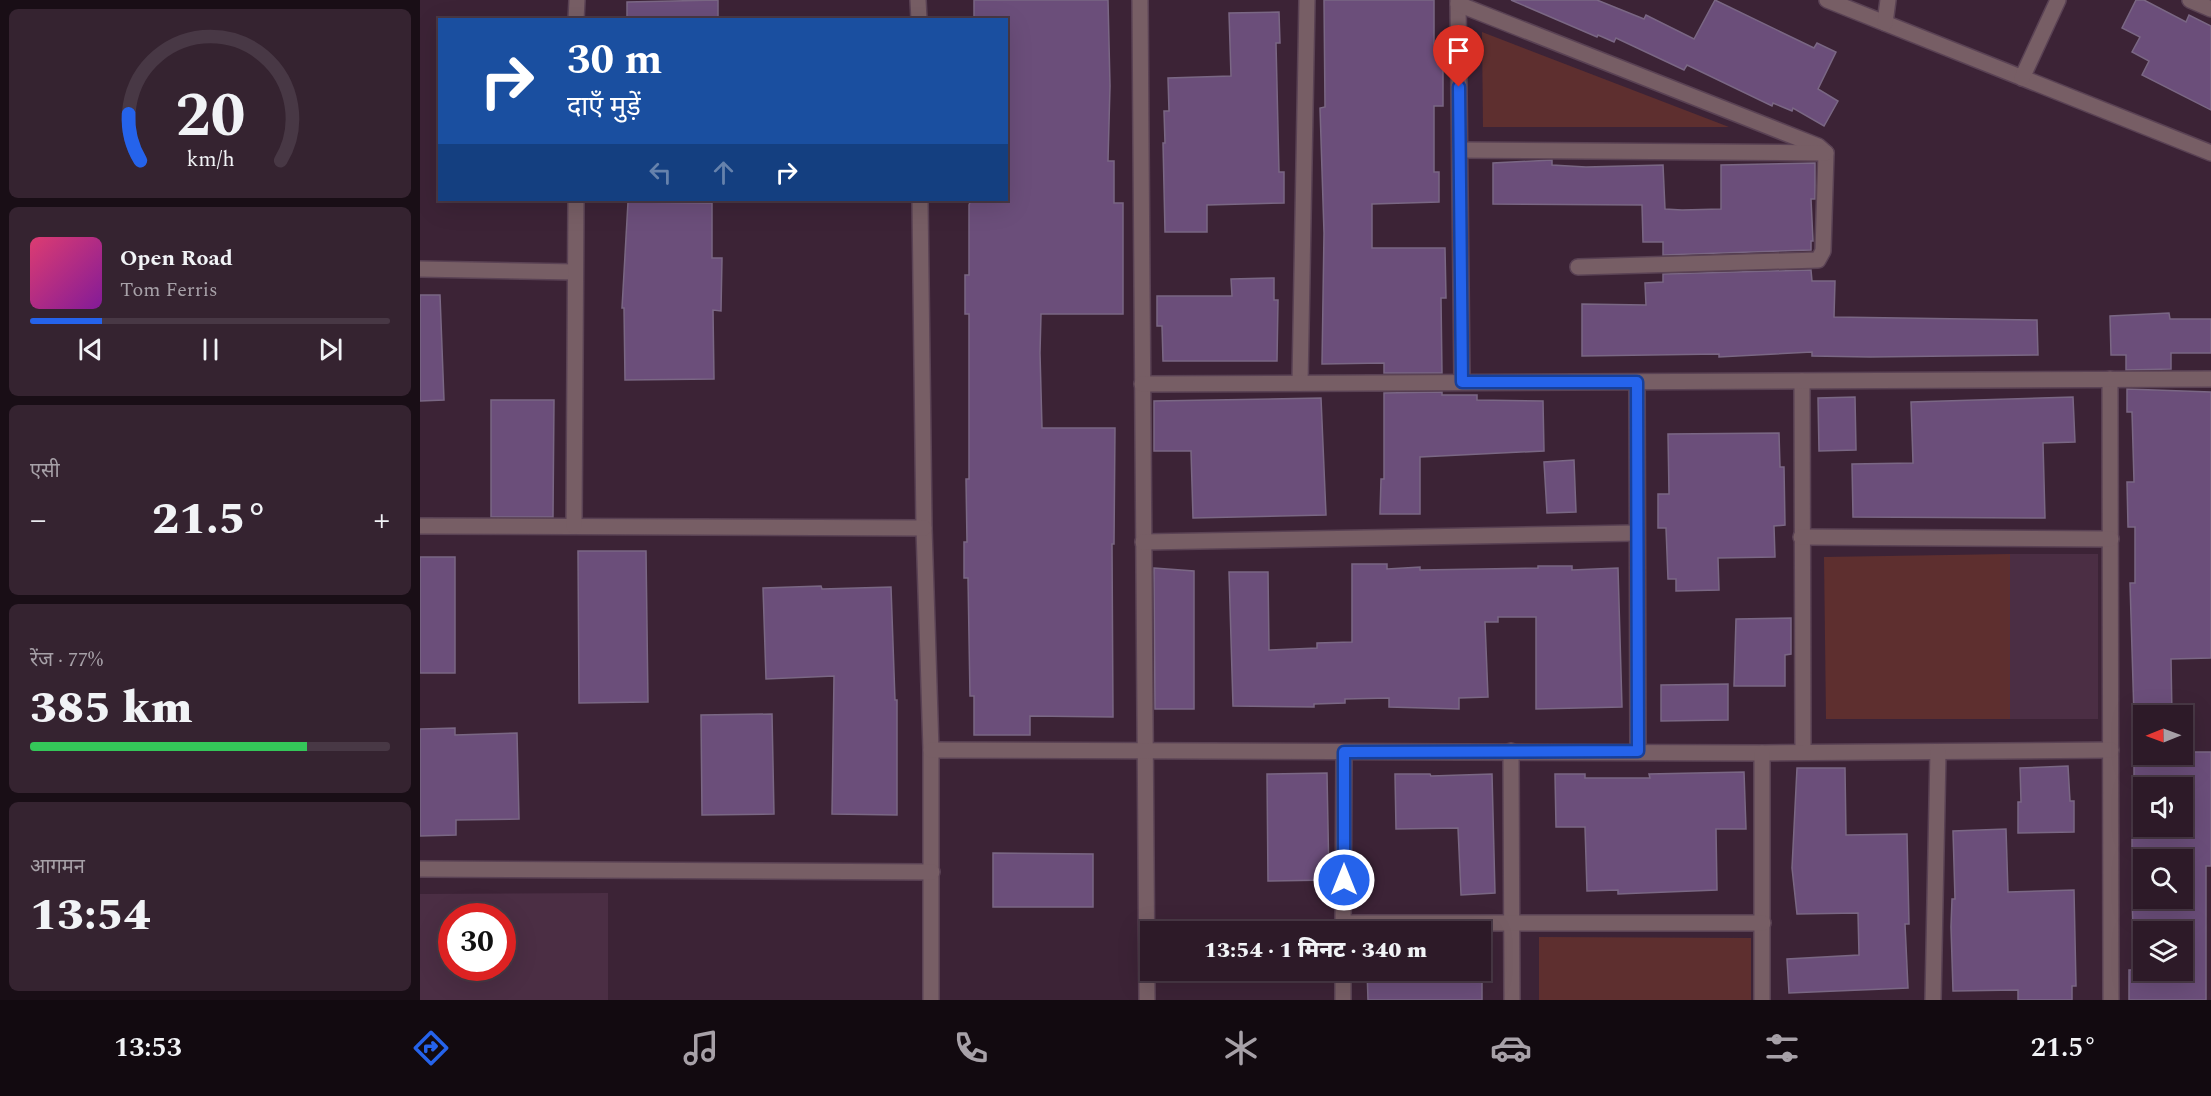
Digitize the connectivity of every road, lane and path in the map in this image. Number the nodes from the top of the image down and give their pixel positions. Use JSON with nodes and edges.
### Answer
{"nodes":[{"id":1,"x":576,"y":0,"type":"edge"},
{"id":2,"x":918,"y":0,"type":"edge"},
{"id":3,"x":1140,"y":0,"type":"edge"},
{"id":4,"x":1307,"y":0,"type":"edge"},
{"id":5,"x":1827,"y":0,"type":"edge"},
{"id":6,"x":1888,"y":0,"type":"edge"},
{"id":7,"x":2058,"y":0,"type":"edge"},
{"id":8,"x":2190,"y":0,"type":"edge"},
{"id":9,"x":1458,"y":2,"type":"edge"},
{"id":10,"x":2211,"y":9,"type":"edge"},
{"id":11,"x":576,"y":18,"type":"edge"},
{"id":12,"x":919,"y":18,"type":"edge"},
{"id":13,"x":1885,"y":23,"type":"junction"},
{"id":14,"x":2022,"y":78,"type":"junction"},
{"id":15,"x":1460,"y":150,"type":"junction"},
{"id":16,"x":1826,"y":153,"type":"junction"},
{"id":17,"x":2211,"y":153,"type":"edge"},
{"id":18,"x":576,"y":201,"type":"edge"},
{"id":19,"x":920,"y":201,"type":"edge"},
{"id":20,"x":1578,"y":267,"type":"dead end"},
{"id":21,"x":420,"y":269,"type":"edge"},
{"id":22,"x":576,"y":272,"type":"junction"},
{"id":23,"x":2110,"y":379,"type":"junction"},
{"id":24,"x":2211,"y":379,"type":"edge"},
{"id":25,"x":1802,"y":381,"type":"junction"},
{"id":26,"x":1462,"y":382,"type":"junction"},
{"id":27,"x":1637,"y":382,"type":"junction"},
{"id":28,"x":1300,"y":383,"type":"junction"},
{"id":29,"x":1142,"y":384,"type":"junction"},
{"id":30,"x":420,"y":526,"type":"edge"},
{"id":31,"x":574,"y":526,"type":"junction"},
{"id":32,"x":924,"y":528,"type":"junction"},
{"id":33,"x":1636,"y":533,"type":"junction"},
{"id":34,"x":1801,"y":537,"type":"junction"},
{"id":35,"x":2111,"y":539,"type":"junction"},
{"id":36,"x":1143,"y":542,"type":"junction"},
{"id":37,"x":931,"y":750,"type":"junction"},
{"id":38,"x":2111,"y":750,"type":"junction"},
{"id":39,"x":1511,"y":751,"type":"junction"},
{"id":40,"x":1638,"y":751,"type":"junction"},
{"id":41,"x":1145,"y":752,"type":"junction"},
{"id":42,"x":1344,"y":752,"type":"junction"},
{"id":43,"x":1803,"y":752,"type":"junction"},
{"id":44,"x":1938,"y":752,"type":"junction"},
{"id":45,"x":1762,"y":753,"type":"junction"},
{"id":46,"x":420,"y":869,"type":"edge"},
{"id":47,"x":932,"y":872,"type":"junction"},
{"id":48,"x":1343,"y":921,"type":"edge"},
{"id":49,"x":1763,"y":923,"type":"junction"},
{"id":50,"x":1491,"y":924,"type":"edge"},
{"id":51,"x":1513,"y":924,"type":"junction"},
{"id":52,"x":1343,"y":981,"type":"edge"},
{"id":53,"x":931,"y":1000,"type":"edge"},
{"id":54,"x":1147,"y":1000,"type":"edge"},
{"id":55,"x":1343,"y":1000,"type":"edge"},
{"id":56,"x":1512,"y":1000,"type":"edge"},
{"id":57,"x":1762,"y":1000,"type":"edge"},
{"id":58,"x":1933,"y":1000,"type":"edge"},
{"id":59,"x":2111,"y":1000,"type":"edge"}],
"edges":[{"from":1,"to":11,"type":"street"},
{"from":2,"to":12,"type":"street"},
{"from":3,"to":29,"type":"street"},
{"from":4,"to":28,"type":"street"},
{"from":5,"to":13,"type":"street"},
{"from":6,"to":13,"type":"street"},
{"from":7,"to":14,"type":"street"},
{"from":8,"to":10,"type":"street"},
{"from":9,"to":15,"type":"street"},
{"from":9,"to":16,"type":"street"},
{"from":13,"to":14,"type":"street"},
{"from":14,"to":17,"type":"street"},
{"from":15,"to":16,"type":"street"},
{"from":15,"to":26,"type":"street"},
{"from":16,"to":20,"type":"street"},
{"from":18,"to":22,"type":"street"},
{"from":19,"to":32,"type":"street"},
{"from":21,"to":22,"type":"street"},
{"from":22,"to":31,"type":"street"},
{"from":23,"to":24,"type":"street"},
{"from":23,"to":25,"type":"street"},
{"from":23,"to":35,"type":"street"},
{"from":25,"to":27,"type":"street"},
{"from":25,"to":34,"type":"street"},
{"from":26,"to":27,"type":"street"},
{"from":26,"to":28,"type":"street"},
{"from":27,"to":33,"type":"street"},
{"from":28,"to":29,"type":"street"},
{"from":29,"to":36,"type":"street"},
{"from":30,"to":31,"type":"street"},
{"from":31,"to":32,"type":"street"},
{"from":32,"to":37,"type":"street"},
{"from":33,"to":36,"type":"street"},
{"from":33,"to":40,"type":"street"},
{"from":34,"to":35,"type":"street"},
{"from":34,"to":43,"type":"street"},
{"from":35,"to":38,"type":"street"},
{"from":36,"to":41,"type":"street"},
{"from":37,"to":41,"type":"street"},
{"from":37,"to":47,"type":"street"},
{"from":38,"to":44,"type":"street"},
{"from":38,"to":59,"type":"street"},
{"from":39,"to":40,"type":"street"},
{"from":39,"to":42,"type":"street"},
{"from":39,"to":51,"type":"street"},
{"from":40,"to":45,"type":"street"},
{"from":41,"to":42,"type":"street"},
{"from":41,"to":54,"type":"street"},
{"from":42,"to":48,"type":"street"},
{"from":43,"to":44,"type":"street"},
{"from":43,"to":45,"type":"street"},
{"from":44,"to":58,"type":"street"},
{"from":45,"to":49,"type":"street"},
{"from":46,"to":47,"type":"street"},
{"from":47,"to":53,"type":"street"},
{"from":49,"to":51,"type":"street"},
{"from":49,"to":57,"type":"street"},
{"from":50,"to":51,"type":"street"},
{"from":51,"to":56,"type":"street"},
{"from":52,"to":55,"type":"street"}]}
